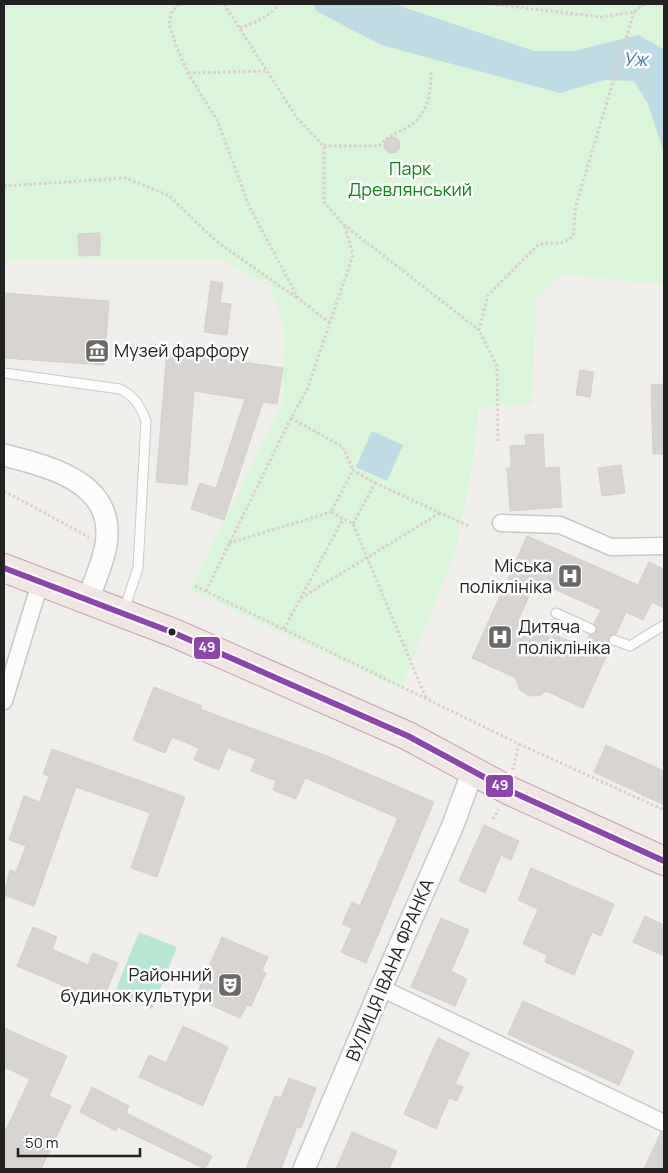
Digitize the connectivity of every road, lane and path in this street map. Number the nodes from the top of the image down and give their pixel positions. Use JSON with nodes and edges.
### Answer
{"nodes":[{"id":1,"x":179,"y":4,"type":"edge"},
{"id":2,"x":224,"y":4,"type":"edge"},
{"id":3,"x":278,"y":4,"type":"edge"},
{"id":4,"x":491,"y":4,"type":"edge"},
{"id":5,"x":643,"y":4,"type":"edge"},
{"id":6,"x":634,"y":12,"type":"junction"},
{"id":7,"x":240,"y":28,"type":"junction"},
{"id":8,"x":265,"y":71,"type":"junction"},
{"id":9,"x":431,"y":71,"type":"dead end"},
{"id":10,"x":188,"y":73,"type":"junction"},
{"id":11,"x":324,"y":146,"type":"junction"},
{"id":12,"x":4,"y":186,"type":"edge"},
{"id":13,"x":343,"y":224,"type":"junction"},
{"id":14,"x":298,"y":298,"type":"junction"},
{"id":15,"x":331,"y":324,"type":"junction"},
{"id":16,"x":479,"y":330,"type":"junction"},
{"id":17,"x":4,"y":374,"type":"edge"},
{"id":18,"x":291,"y":418,"type":"junction"},
{"id":19,"x":498,"y":441,"type":"dead end"},
{"id":20,"x":4,"y":455,"type":"edge"},
{"id":21,"x":353,"y":470,"type":"junction"},
{"id":22,"x":376,"y":483,"type":"junction"},
{"id":23,"x":4,"y":491,"type":"edge"},
{"id":24,"x":331,"y":512,"type":"junction"},
{"id":25,"x":440,"y":513,"type":"junction"},
{"id":26,"x":343,"y":519,"type":"junction"},
{"id":27,"x":501,"y":523,"type":"dead end"},
{"id":28,"x":353,"y":524,"type":"junction"},
{"id":29,"x":469,"y":526,"type":"dead end"},
{"id":30,"x":91,"y":538,"type":"dead end"},
{"id":31,"x":229,"y":543,"type":"junction"},
{"id":32,"x":664,"y":546,"type":"edge"},
{"id":33,"x":368,"y":559,"type":"junction"},
{"id":34,"x":4,"y":568,"type":"edge"},
{"id":35,"x":40,"y":583,"type":"junction"},
{"id":36,"x":195,"y":586,"type":"dead end"},
{"id":37,"x":206,"y":591,"type":"junction"},
{"id":38,"x":301,"y":598,"type":"junction"},
{"id":39,"x":88,"y":600,"type":"junction"},
{"id":40,"x":123,"y":612,"type":"junction"},
{"id":41,"x":556,"y":613,"type":"dead end"},
{"id":42,"x":664,"y":625,"type":"edge"},
{"id":43,"x":284,"y":629,"type":"junction"},
{"id":44,"x":591,"y":629,"type":"dead end"},
{"id":45,"x":614,"y":640,"type":"dead end"},
{"id":46,"x":426,"y":698,"type":"junction"},
{"id":47,"x":4,"y":702,"type":"edge"},
{"id":48,"x":519,"y":744,"type":"junction"},
{"id":49,"x":474,"y":770,"type":"junction"},
{"id":50,"x":508,"y":790,"type":"junction"},
{"id":51,"x":664,"y":810,"type":"edge"},
{"id":52,"x":493,"y":819,"type":"dead end"},
{"id":53,"x":664,"y":861,"type":"edge"},
{"id":54,"x":381,"y":988,"type":"junction"},
{"id":55,"x":664,"y":1123,"type":"edge"},
{"id":56,"x":304,"y":1169,"type":"edge"}],
"edges":[{"from":1,"to":10,"type":"path"},
{"from":2,"to":7,"type":"path"},
{"from":3,"to":7,"type":"path"},
{"from":4,"to":6,"type":"path"},
{"from":5,"to":6,"type":"path"},
{"from":6,"to":16,"type":"path"},
{"from":7,"to":8,"type":"path"},
{"from":8,"to":10,"type":"path"},
{"from":8,"to":11,"type":"path"},
{"from":9,"to":11,"type":"path"},
{"from":10,"to":14,"type":"path"},
{"from":11,"to":13,"type":"path"},
{"from":12,"to":14,"type":"path"},
{"from":13,"to":15,"type":"path"},
{"from":13,"to":16,"type":"path"},
{"from":14,"to":15,"type":"path"},
{"from":15,"to":18,"type":"path"},
{"from":16,"to":19,"type":"path"},
{"from":17,"to":40,"type":"lane"},
{"from":18,"to":21,"type":"path"},
{"from":18,"to":31,"type":"path"},
{"from":20,"to":39,"type":"street"},
{"from":21,"to":22,"type":"path"},
{"from":21,"to":24,"type":"path"},
{"from":22,"to":25,"type":"path"},
{"from":22,"to":28,"type":"path"},
{"from":23,"to":30,"type":"path"},
{"from":24,"to":26,"type":"path"},
{"from":24,"to":31,"type":"path"},
{"from":25,"to":29,"type":"path"},
{"from":25,"to":33,"type":"path"},
{"from":26,"to":28,"type":"path"},
{"from":26,"to":38,"type":"path"},
{"from":27,"to":32,"type":"street"},
{"from":28,"to":33,"type":"path"},
{"from":31,"to":37,"type":"path"},
{"from":33,"to":38,"type":"path"},
{"from":33,"to":46,"type":"path"},
{"from":34,"to":35,"type":"highway"},
{"from":35,"to":39,"type":"highway"},
{"from":35,"to":47,"type":"street"},
{"from":36,"to":37,"type":"path"},
{"from":37,"to":43,"type":"path"},
{"from":38,"to":43,"type":"path"},
{"from":39,"to":40,"type":"highway"},
{"from":40,"to":49,"type":"highway"},
{"from":41,"to":44,"type":"lane"},
{"from":42,"to":45,"type":"lane"},
{"from":43,"to":46,"type":"path"},
{"from":46,"to":48,"type":"path"},
{"from":48,"to":50,"type":"path"},
{"from":48,"to":51,"type":"path"},
{"from":49,"to":50,"type":"highway"},
{"from":49,"to":54,"type":"street","name":"ВУЛИЦЯ ІВАНА ФРАНКА"},
{"from":50,"to":52,"type":"path"},
{"from":50,"to":53,"type":"highway"},
{"from":54,"to":55,"type":"street"},
{"from":54,"to":56,"type":"street","name":"ВУЛИЦЯ ІВАНА ФРАНКА"}]}
